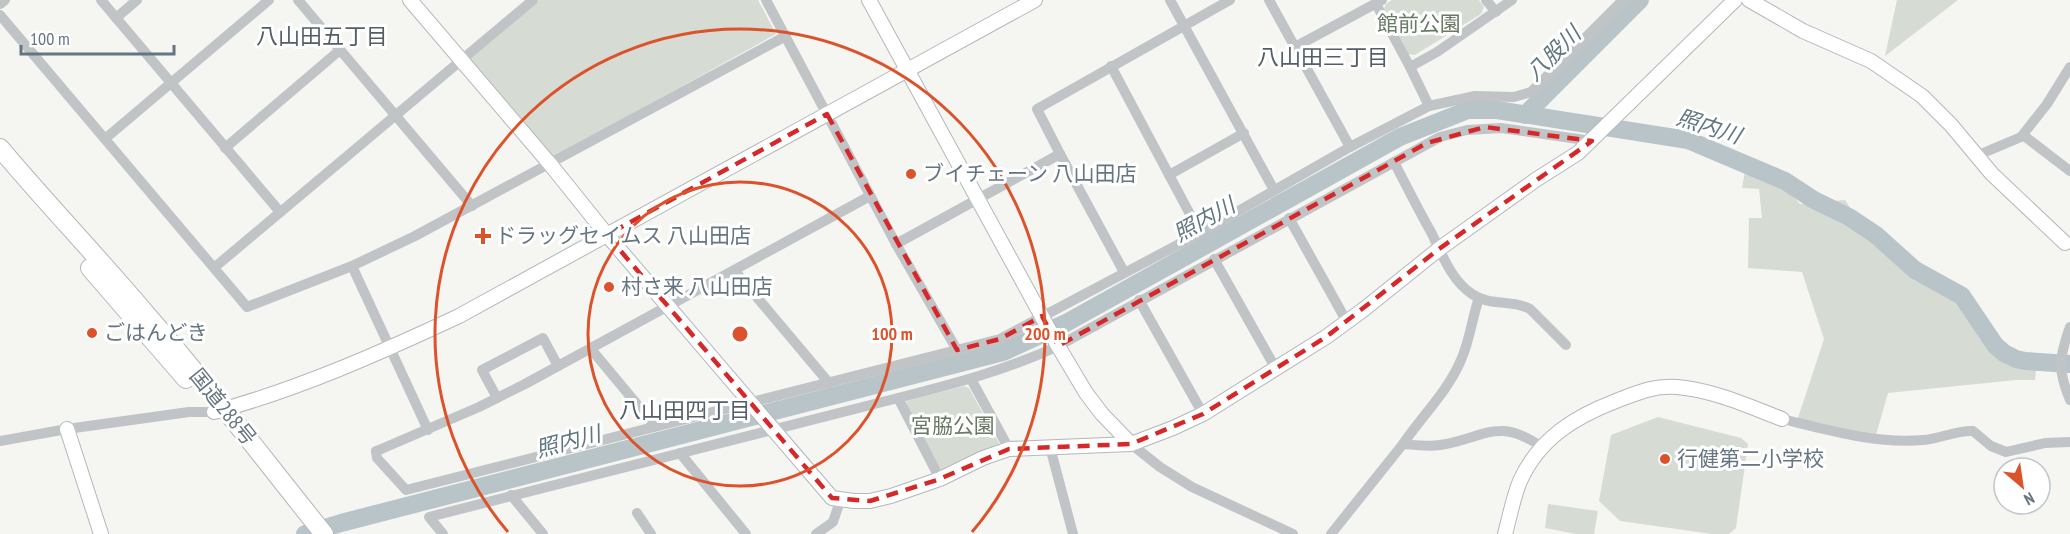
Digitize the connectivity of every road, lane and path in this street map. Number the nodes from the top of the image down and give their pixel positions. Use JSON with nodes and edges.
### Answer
{"nodes":[{"id":1,"x":5,"y":0,"type":"edge"},
{"id":2,"x":101,"y":0,"type":"edge"},
{"id":3,"x":137,"y":0,"type":"edge"},
{"id":4,"x":269,"y":0,"type":"edge"},
{"id":5,"x":298,"y":0,"type":"edge"},
{"id":6,"x":410,"y":0,"type":"edge"},
{"id":7,"x":766,"y":0,"type":"edge"},
{"id":8,"x":869,"y":0,"type":"edge"},
{"id":9,"x":1035,"y":0,"type":"edge"},
{"id":10,"x":1170,"y":0,"type":"edge"},
{"id":11,"x":1230,"y":0,"type":"edge"},
{"id":12,"x":1269,"y":0,"type":"edge"},
{"id":13,"x":1486,"y":0,"type":"edge"},
{"id":14,"x":1512,"y":0,"type":"edge"},
{"id":15,"x":1623,"y":0,"type":"edge"},
{"id":16,"x":1735,"y":0,"type":"edge"},
{"id":17,"x":1749,"y":0,"type":"edge"},
{"id":18,"x":530,"y":1,"type":"edge"},
{"id":19,"x":1379,"y":2,"type":"edge"},
{"id":20,"x":0,"y":4,"type":"edge"},
{"id":21,"x":1496,"y":12,"type":"junction"},
{"id":22,"x":0,"y":15,"type":"edge"},
{"id":23,"x":116,"y":18,"type":"junction"},
{"id":24,"x":1185,"y":25,"type":"junction"},
{"id":25,"x":786,"y":36,"type":"junction"},
{"id":26,"x":1295,"y":47,"type":"junction"},
{"id":27,"x":340,"y":50,"type":"junction"},
{"id":28,"x":460,"y":59,"type":"junction"},
{"id":29,"x":1111,"y":66,"type":"junction"},
{"id":30,"x":1410,"y":66,"type":"junction"},
{"id":31,"x":2070,"y":67,"type":"edge"},
{"id":32,"x":907,"y":69,"type":"junction"},
{"id":33,"x":170,"y":83,"type":"junction"},
{"id":34,"x":1429,"y":106,"type":"junction"},
{"id":35,"x":827,"y":114,"type":"junction"},
{"id":36,"x":395,"y":115,"type":"junction"},
{"id":37,"x":1244,"y":133,"type":"junction"},
{"id":38,"x":2023,"y":135,"type":"junction"},
{"id":39,"x":106,"y":138,"type":"junction"},
{"id":40,"x":1592,"y":141,"type":"junction"},
{"id":41,"x":1350,"y":147,"type":"junction"},
{"id":42,"x":0,"y":148,"type":"edge"},
{"id":43,"x":225,"y":148,"type":"junction"},
{"id":44,"x":1060,"y":154,"type":"junction"},
{"id":45,"x":1976,"y":156,"type":"junction"},
{"id":46,"x":0,"y":162,"type":"edge"},
{"id":47,"x":1394,"y":162,"type":"junction"},
{"id":48,"x":550,"y":164,"type":"junction"},
{"id":49,"x":2070,"y":171,"type":"edge"},
{"id":50,"x":1169,"y":175,"type":"junction"},
{"id":51,"x":1274,"y":190,"type":"junction"},
{"id":52,"x":870,"y":196,"type":"junction"},
{"id":53,"x":977,"y":198,"type":"junction"},
{"id":54,"x":472,"y":206,"type":"junction"},
{"id":55,"x":280,"y":212,"type":"junction"},
{"id":56,"x":1289,"y":218,"type":"junction"},
{"id":57,"x":1200,"y":232,"type":"junction"},
{"id":58,"x":607,"y":235,"type":"junction"},
{"id":59,"x":896,"y":244,"type":"junction"},
{"id":60,"x":2068,"y":246,"type":"edge"},
{"id":61,"x":1439,"y":249,"type":"junction"},
{"id":62,"x":1214,"y":259,"type":"junction"},
{"id":63,"x":352,"y":266,"type":"junction"},
{"id":64,"x":215,"y":267,"type":"junction"},
{"id":65,"x":734,"y":270,"type":"junction"},
{"id":66,"x":1124,"y":272,"type":"junction"},
{"id":67,"x":1479,"y":298,"type":"junction"},
{"id":68,"x":1138,"y":300,"type":"junction"},
{"id":69,"x":667,"y":306,"type":"junction"},
{"id":70,"x":1042,"y":316,"type":"junction"},
{"id":71,"x":1347,"y":322,"type":"junction"},
{"id":72,"x":2070,"y":327,"type":"edge"},
{"id":73,"x":1566,"y":345,"type":"dead end"},
{"id":74,"x":1058,"y":346,"type":"junction"},
{"id":75,"x":390,"y":348,"type":"junction"},
{"id":76,"x":591,"y":349,"type":"junction"},
{"id":77,"x":957,"y":350,"type":"junction"},
{"id":78,"x":558,"y":366,"type":"junction"},
{"id":79,"x":1276,"y":369,"type":"junction"},
{"id":80,"x":971,"y":379,"type":"junction"},
{"id":81,"x":829,"y":383,"type":"junction"},
{"id":82,"x":497,"y":398,"type":"junction"},
{"id":83,"x":898,"y":398,"type":"junction"},
{"id":84,"x":2070,"y":400,"type":"edge"},
{"id":85,"x":750,"y":402,"type":"junction"},
{"id":86,"x":220,"y":411,"type":"junction"},
{"id":87,"x":1203,"y":414,"type":"junction"},
{"id":88,"x":1782,"y":419,"type":"joint"},
{"id":89,"x":655,"y":426,"type":"junction"},
{"id":90,"x":67,"y":429,"type":"junction"},
{"id":91,"x":773,"y":429,"type":"junction"},
{"id":92,"x":428,"y":430,"type":"junction"},
{"id":93,"x":0,"y":441,"type":"edge"},
{"id":94,"x":2070,"y":442,"type":"edge"},
{"id":95,"x":1131,"y":444,"type":"junction"},
{"id":96,"x":1403,"y":444,"type":"junction"},
{"id":97,"x":1050,"y":447,"type":"junction"},
{"id":98,"x":1542,"y":447,"type":"junction"},
{"id":99,"x":1009,"y":449,"type":"junction"},
{"id":100,"x":680,"y":453,"type":"junction"},
{"id":101,"x":940,"y":479,"type":"junction"},
{"id":102,"x":511,"y":495,"type":"junction"},
{"id":103,"x":840,"y":501,"type":"junction"},
{"id":104,"x":637,"y":513,"type":"dead end"},
{"id":105,"x":833,"y":522,"type":"junction"},
{"id":106,"x":314,"y":529,"type":"edge"},
{"id":107,"x":101,"y":534,"type":"edge"},
{"id":108,"x":443,"y":534,"type":"edge"},
{"id":109,"x":543,"y":534,"type":"edge"},
{"id":110,"x":651,"y":534,"type":"edge"},
{"id":111,"x":746,"y":534,"type":"edge"},
{"id":112,"x":816,"y":534,"type":"edge"},
{"id":113,"x":838,"y":534,"type":"edge"},
{"id":114,"x":1073,"y":534,"type":"edge"},
{"id":115,"x":1293,"y":534,"type":"edge"},
{"id":116,"x":1330,"y":534,"type":"edge"},
{"id":117,"x":1505,"y":534,"type":"edge"}],
"edges":[{"from":1,"to":20,"type":"street"},
{"from":2,"to":23,"type":"street"},
{"from":3,"to":23,"type":"street"},
{"from":4,"to":33,"type":"street"},
{"from":5,"to":27,"type":"street"},
{"from":6,"to":28,"type":"street"},
{"from":7,"to":25,"type":"street"},
{"from":8,"to":32,"type":"street"},
{"from":9,"to":32,"type":"street"},
{"from":10,"to":24,"type":"street"},
{"from":11,"to":24,"type":"street"},
{"from":12,"to":26,"type":"street"},
{"from":13,"to":21,"type":"street"},
{"from":14,"to":21,"type":"street"},
{"from":15,"to":34,"type":"street"},
{"from":16,"to":40,"type":"street"},
{"from":17,"to":45,"type":"street"},
{"from":18,"to":28,"type":"street"},
{"from":19,"to":26,"type":"street"},
{"from":19,"to":30,"type":"street"},
{"from":21,"to":30,"type":"street"},
{"from":22,"to":39,"type":"street"},
{"from":23,"to":33,"type":"street"},
{"from":24,"to":29,"type":"street"},
{"from":24,"to":37,"type":"street"},
{"from":25,"to":35,"type":"street"},
{"from":25,"to":48,"type":"street"},
{"from":26,"to":41,"type":"street"},
{"from":27,"to":36,"type":"street"},
{"from":27,"to":43,"type":"street"},
{"from":28,"to":36,"type":"street"},
{"from":28,"to":48,"type":"street"},
{"from":29,"to":44,"type":"street"},
{"from":29,"to":50,"type":"street"},
{"from":30,"to":34,"type":"street"},
{"from":31,"to":38,"type":"street"},
{"from":32,"to":35,"type":"street"},
{"from":32,"to":53,"type":"street"},
{"from":33,"to":39,"type":"street"},
{"from":33,"to":43,"type":"street"},
{"from":34,"to":41,"type":"street"},
{"from":35,"to":52,"type":"street"},
{"from":35,"to":58,"type":"street"},
{"from":36,"to":54,"type":"street"},
{"from":36,"to":55,"type":"street"},
{"from":37,"to":50,"type":"street"},
{"from":37,"to":51,"type":"street"},
{"from":38,"to":45,"type":"street"},
{"from":38,"to":49,"type":"street"},
{"from":39,"to":64,"type":"street"},
{"from":40,"to":47,"type":"street"},
{"from":40,"to":61,"type":"street"},
{"from":41,"to":51,"type":"street"},
{"from":42,"to":86,"type":"highway","name":"国道288号"},
{"from":43,"to":55,"type":"street"},
{"from":44,"to":53,"type":"street"},
{"from":44,"to":66,"type":"street"},
{"from":45,"to":60,"type":"street"},
{"from":46,"to":86,"type":"highway","name":"国道288号"},
{"from":47,"to":56,"type":"street"},
{"from":47,"to":61,"type":"street"},
{"from":48,"to":54,"type":"street"},
{"from":48,"to":58,"type":"street"},
{"from":50,"to":57,"type":"street"},
{"from":51,"to":57,"type":"street"},
{"from":52,"to":59,"type":"street"},
{"from":52,"to":65,"type":"street"},
{"from":53,"to":59,"type":"street"},
{"from":53,"to":70,"type":"street"},
{"from":54,"to":63,"type":"street"},
{"from":55,"to":64,"type":"street"},
{"from":56,"to":62,"type":"street"},
{"from":56,"to":71,"type":"street"},
{"from":57,"to":66,"type":"street"},
{"from":58,"to":69,"type":"street"},
{"from":58,"to":75,"type":"street"},
{"from":59,"to":77,"type":"street"},
{"from":61,"to":67,"type":"street"},
{"from":61,"to":71,"type":"street"},
{"from":62,"to":68,"type":"street"},
{"from":62,"to":79,"type":"street"},
{"from":63,"to":64,"type":"street"},
{"from":63,"to":75,"type":"street"},
{"from":65,"to":69,"type":"street"},
{"from":65,"to":81,"type":"street"},
{"from":66,"to":70,"type":"street"},
{"from":67,"to":73,"type":"street"},
{"from":67,"to":96,"type":"street"},
{"from":68,"to":74,"type":"street"},
{"from":68,"to":87,"type":"street"},
{"from":69,"to":76,"type":"street"},
{"from":69,"to":85,"type":"street"},
{"from":70,"to":74,"type":"street"},
{"from":70,"to":77,"type":"street"},
{"from":71,"to":79,"type":"street"},
{"from":72,"to":84,"type":"street"},
{"from":74,"to":80,"type":"street"},
{"from":74,"to":95,"type":"street"},
{"from":75,"to":86,"type":"street"},
{"from":75,"to":92,"type":"street"},
{"from":76,"to":78,"type":"street"},
{"from":76,"to":89,"type":"street"},
{"from":77,"to":81,"type":"street"},
{"from":78,"to":82,"type":"street"},
{"from":78,"to":82,"type":"street"},
{"from":79,"to":87,"type":"street"},
{"from":80,"to":83,"type":"street"},
{"from":80,"to":99,"type":"street"},
{"from":81,"to":85,"type":"street"},
{"from":82,"to":92,"type":"street"},
{"from":83,"to":91,"type":"street"},
{"from":83,"to":101,"type":"street"},
{"from":85,"to":89,"type":"street"},
{"from":85,"to":91,"type":"street"},
{"from":86,"to":90,"type":"street"},
{"from":86,"to":106,"type":"highway","name":"国道288号"},
{"from":87,"to":95,"type":"street"},
{"from":88,"to":94,"type":"street"},
{"from":88,"to":98,"type":"street"},
{"from":89,"to":92,"type":"street"},
{"from":90,"to":93,"type":"street"},
{"from":90,"to":107,"type":"street"},
{"from":91,"to":100,"type":"street"},
{"from":91,"to":103,"type":"street"},
{"from":95,"to":97,"type":"street"},
{"from":95,"to":115,"type":"street"},
{"from":96,"to":98,"type":"street"},
{"from":96,"to":116,"type":"street"},
{"from":97,"to":99,"type":"street"},
{"from":97,"to":114,"type":"street"},
{"from":98,"to":117,"type":"street"},
{"from":99,"to":101,"type":"street"},
{"from":100,"to":102,"type":"street"},
{"from":100,"to":111,"type":"street"},
{"from":101,"to":103,"type":"street"},
{"from":102,"to":108,"type":"street"},
{"from":102,"to":109,"type":"street"},
{"from":103,"to":105,"type":"street"},
{"from":104,"to":110,"type":"street"},
{"from":105,"to":112,"type":"street"},
{"from":105,"to":113,"type":"street"}]}
